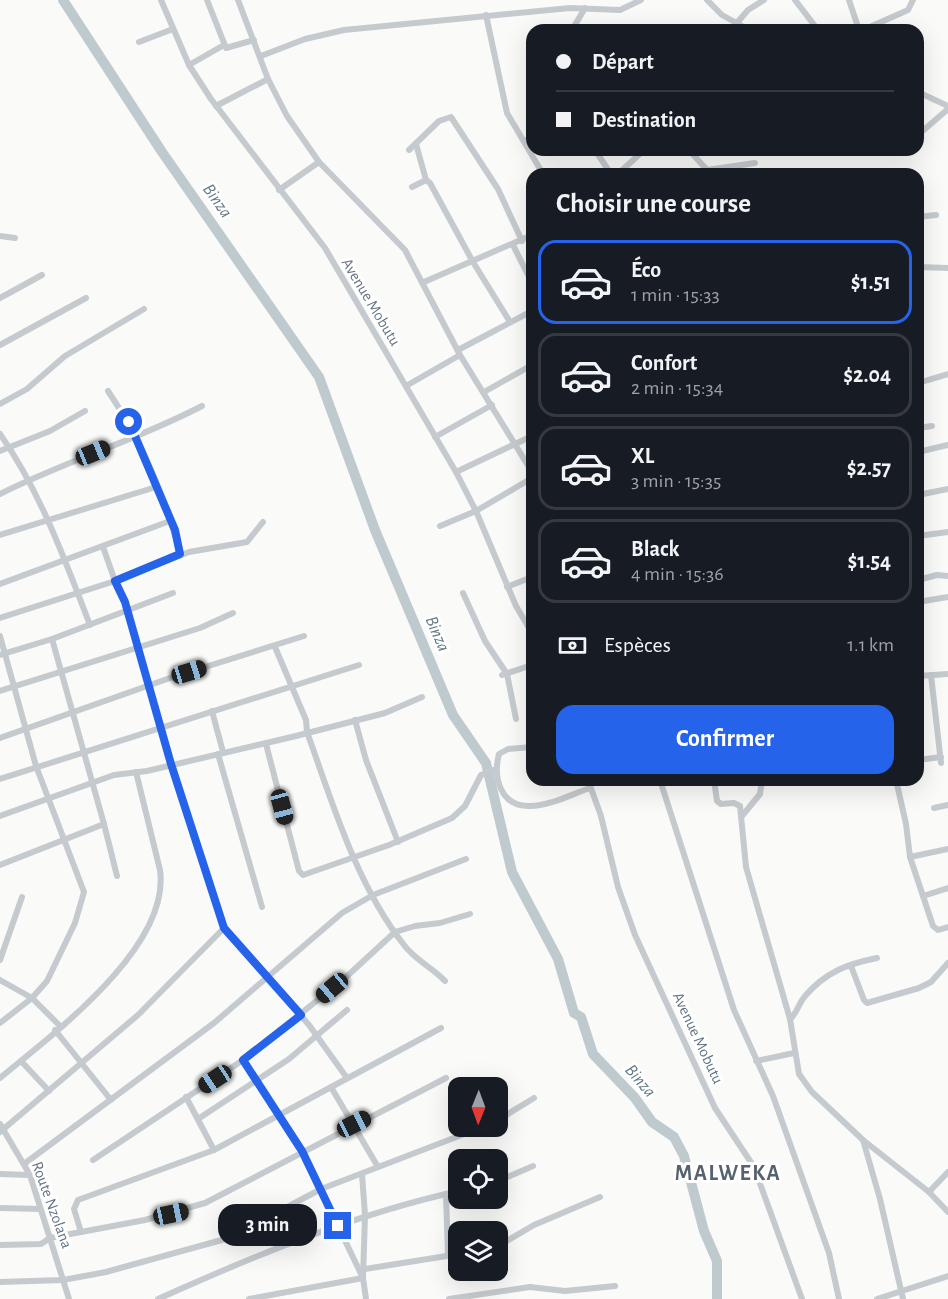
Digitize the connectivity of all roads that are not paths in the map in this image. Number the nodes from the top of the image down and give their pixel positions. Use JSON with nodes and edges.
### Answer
{"nodes":[{"id":1,"x":161,"y":0,"type":"edge"},
{"id":2,"x":207,"y":0,"type":"edge"},
{"id":3,"x":238,"y":0,"type":"edge"},
{"id":4,"x":567,"y":0,"type":"edge"},
{"id":5,"x":707,"y":0,"type":"edge"},
{"id":6,"x":764,"y":0,"type":"edge"},
{"id":7,"x":795,"y":0,"type":"edge"},
{"id":8,"x":849,"y":0,"type":"edge"},
{"id":9,"x":913,"y":0,"type":"edge"},
{"id":10,"x":636,"y":1,"type":"edge"},
{"id":11,"x":570,"y":8,"type":"junction"},
{"id":12,"x":585,"y":8,"type":"junction"},
{"id":13,"x":486,"y":15,"type":"junction"},
{"id":14,"x":576,"y":24,"type":"edge"},
{"id":15,"x":736,"y":24,"type":"joint"},
{"id":16,"x":813,"y":24,"type":"edge"},
{"id":17,"x":859,"y":24,"type":"edge"},
{"id":18,"x":875,"y":24,"type":"edge"},
{"id":19,"x":173,"y":29,"type":"junction"},
{"id":20,"x":254,"y":40,"type":"junction"},
{"id":21,"x":140,"y":42,"type":"dead end"},
{"id":22,"x":224,"y":45,"type":"junction"},
{"id":23,"x":261,"y":56,"type":"junction"},
{"id":24,"x":189,"y":65,"type":"junction"},
{"id":25,"x":268,"y":79,"type":"junction"},
{"id":26,"x":924,"y":96,"type":"edge"},
{"id":27,"x":216,"y":106,"type":"junction"},
{"id":28,"x":948,"y":107,"type":"edge"},
{"id":29,"x":924,"y":129,"type":"edge"},
{"id":30,"x":524,"y":141,"type":"joint"},
{"id":31,"x":416,"y":144,"type":"junction"},
{"id":32,"x":526,"y":144,"type":"edge"},
{"id":33,"x":409,"y":150,"type":"dead end"},
{"id":34,"x":638,"y":156,"type":"edge"},
{"id":35,"x":694,"y":156,"type":"edge"},
{"id":36,"x":319,"y":162,"type":"junction"},
{"id":37,"x":755,"y":163,"type":"dead end"},
{"id":38,"x":624,"y":168,"type":"edge"},
{"id":39,"x":705,"y":168,"type":"edge"},
{"id":40,"x":721,"y":168,"type":"edge"},
{"id":41,"x":426,"y":180,"type":"junction"},
{"id":42,"x":412,"y":187,"type":"dead end"},
{"id":43,"x":279,"y":190,"type":"junction"},
{"id":44,"x":936,"y":215,"type":"dead end"},
{"id":45,"x":924,"y":216,"type":"edge"},
{"id":46,"x":0,"y":236,"type":"edge"},
{"id":47,"x":15,"y":238,"type":"dead end"},
{"id":48,"x":526,"y":239,"type":"edge"},
{"id":49,"x":522,"y":241,"type":"junction"},
{"id":50,"x":513,"y":245,"type":"junction"},
{"id":51,"x":473,"y":262,"type":"junction"},
{"id":52,"x":924,"y":267,"type":"edge"},
{"id":53,"x":948,"y":268,"type":"edge"},
{"id":54,"x":526,"y":271,"type":"edge"},
{"id":55,"x":42,"y":276,"type":"dead end"},
{"id":56,"x":424,"y":282,"type":"junction"},
{"id":57,"x":0,"y":298,"type":"edge"},
{"id":58,"x":86,"y":298,"type":"dead end"},
{"id":59,"x":144,"y":309,"type":"dead end"},
{"id":60,"x":526,"y":314,"type":"edge"},
{"id":61,"x":510,"y":322,"type":"junction"},
{"id":62,"x":0,"y":345,"type":"edge"},
{"id":63,"x":459,"y":352,"type":"junction"},
{"id":64,"x":526,"y":368,"type":"edge"},
{"id":65,"x":948,"y":374,"type":"edge"},
{"id":66,"x":924,"y":381,"type":"edge"},
{"id":67,"x":406,"y":386,"type":"junction"},
{"id":68,"x":108,"y":391,"type":"dead end"},
{"id":69,"x":484,"y":392,"type":"junction"},
{"id":70,"x":0,"y":404,"type":"edge"},
{"id":71,"x":492,"y":405,"type":"junction"},
{"id":72,"x":202,"y":406,"type":"dead end"},
{"id":73,"x":85,"y":411,"type":"dead end"},
{"id":74,"x":932,"y":426,"type":"dead end"},
{"id":75,"x":924,"y":427,"type":"edge"},
{"id":76,"x":0,"y":434,"type":"edge"},
{"id":77,"x":136,"y":436,"type":"junction"},
{"id":78,"x":435,"y":437,"type":"junction"},
{"id":79,"x":526,"y":438,"type":"edge"},
{"id":80,"x":516,"y":443,"type":"junction"},
{"id":81,"x":948,"y":445,"type":"edge"},
{"id":82,"x":9,"y":447,"type":"junction"},
{"id":83,"x":0,"y":450,"type":"edge"},
{"id":84,"x":924,"y":451,"type":"edge"},
{"id":85,"x":526,"y":459,"type":"edge"},
{"id":86,"x":456,"y":471,"type":"junction"},
{"id":87,"x":27,"y":480,"type":"junction"},
{"id":88,"x":526,"y":482,"type":"edge"},
{"id":89,"x":156,"y":487,"type":"junction"},
{"id":90,"x":948,"y":489,"type":"edge"},
{"id":91,"x":0,"y":494,"type":"edge"},
{"id":92,"x":924,"y":494,"type":"edge"},
{"id":93,"x":476,"y":511,"type":"junction"},
{"id":94,"x":170,"y":520,"type":"junction"},
{"id":95,"x":46,"y":521,"type":"junction"},
{"id":96,"x":263,"y":522,"type":"dead end"},
{"id":97,"x":440,"y":526,"type":"dead end"},
{"id":98,"x":948,"y":532,"type":"edge"},
{"id":99,"x":0,"y":535,"type":"edge"},
{"id":100,"x":924,"y":535,"type":"edge"},
{"id":101,"x":102,"y":547,"type":"junction"},
{"id":102,"x":180,"y":554,"type":"junction"},
{"id":103,"x":65,"y":560,"type":"junction"},
{"id":104,"x":948,"y":576,"type":"edge"},
{"id":105,"x":924,"y":578,"type":"edge"},
{"id":106,"x":526,"y":579,"type":"edge"},
{"id":107,"x":115,"y":581,"type":"junction"},
{"id":108,"x":0,"y":584,"type":"edge"},
{"id":109,"x":507,"y":587,"type":"junction"},
{"id":110,"x":77,"y":592,"type":"junction"},
{"id":111,"x":173,"y":593,"type":"dead end"},
{"id":112,"x":463,"y":593,"type":"dead end"},
{"id":113,"x":948,"y":597,"type":"edge"},
{"id":114,"x":924,"y":601,"type":"edge"},
{"id":115,"x":127,"y":610,"type":"junction"},
{"id":116,"x":233,"y":613,"type":"dead end"},
{"id":117,"x":0,"y":618,"type":"edge"},
{"id":118,"x":526,"y":622,"type":"edge"},
{"id":119,"x":90,"y":625,"type":"junction"},
{"id":120,"x":0,"y":636,"type":"edge"},
{"id":121,"x":304,"y":636,"type":"dead end"},
{"id":122,"x":52,"y":639,"type":"junction"},
{"id":123,"x":138,"y":647,"type":"junction"},
{"id":124,"x":275,"y":647,"type":"junction"},
{"id":125,"x":2,"y":654,"type":"edge"},
{"id":126,"x":359,"y":665,"type":"dead end"},
{"id":127,"x":526,"y":666,"type":"edge"},
{"id":128,"x":61,"y":673,"type":"junction"},
{"id":129,"x":948,"y":674,"type":"edge"},
{"id":130,"x":504,"y":675,"type":"junction"},
{"id":131,"x":931,"y":675,"type":"junction"},
{"id":132,"x":924,"y":676,"type":"edge"},
{"id":133,"x":150,"y":685,"type":"junction"},
{"id":134,"x":290,"y":685,"type":"junction"},
{"id":135,"x":14,"y":686,"type":"junction"},
{"id":136,"x":0,"y":691,"type":"edge"},
{"id":137,"x":422,"y":697,"type":"dead end"},
{"id":138,"x":212,"y":711,"type":"junction"},
{"id":139,"x":74,"y":713,"type":"junction"},
{"id":140,"x":516,"y":719,"type":"dead end"},
{"id":141,"x":355,"y":720,"type":"junction"},
{"id":142,"x":162,"y":727,"type":"junction"},
{"id":143,"x":26,"y":729,"type":"junction"},
{"id":144,"x":308,"y":732,"type":"junction"},
{"id":145,"x":0,"y":738,"type":"edge"},
{"id":146,"x":266,"y":744,"type":"junction"},
{"id":147,"x":526,"y":748,"type":"edge"},
{"id":148,"x":83,"y":750,"type":"junction"},
{"id":149,"x":221,"y":753,"type":"junction"},
{"id":150,"x":924,"y":760,"type":"edge"},
{"id":151,"x":171,"y":764,"type":"junction"},
{"id":152,"x":36,"y":766,"type":"junction"},
{"id":153,"x":494,"y":769,"type":"junction"},
{"id":154,"x":136,"y":772,"type":"junction"},
{"id":155,"x":0,"y":779,"type":"edge"},
{"id":156,"x":92,"y":781,"type":"junction"},
{"id":157,"x":662,"y":786,"type":"edge"},
{"id":158,"x":715,"y":786,"type":"edge"},
{"id":159,"x":761,"y":786,"type":"edge"},
{"id":160,"x":897,"y":786,"type":"edge"},
{"id":161,"x":590,"y":788,"type":"joint"},
{"id":162,"x":48,"y":797,"type":"junction"},
{"id":163,"x":948,"y":805,"type":"edge"},
{"id":164,"x":934,"y":808,"type":"dead end"},
{"id":165,"x":0,"y":816,"type":"edge"},
{"id":166,"x":742,"y":816,"type":"junction"},
{"id":167,"x":104,"y":824,"type":"junction"},
{"id":168,"x":63,"y":841,"type":"junction"},
{"id":169,"x":398,"y":842,"type":"junction"},
{"id":170,"x":948,"y":849,"type":"edge"},
{"id":171,"x":354,"y":856,"type":"junction"},
{"id":172,"x":910,"y":857,"type":"junction"},
{"id":173,"x":466,"y":859,"type":"dead end"},
{"id":174,"x":0,"y":865,"type":"edge"},
{"id":175,"x":117,"y":876,"type":"dead end"},
{"id":176,"x":948,"y":888,"type":"edge"},
{"id":177,"x":373,"y":895,"type":"junction"},
{"id":178,"x":923,"y":896,"type":"junction"},
{"id":179,"x":22,"y":897,"type":"dead end"},
{"id":180,"x":262,"y":907,"type":"dead end"},
{"id":181,"x":470,"y":914,"type":"dead end"},
{"id":182,"x":948,"y":927,"type":"edge"},
{"id":183,"x":224,"y":928,"type":"junction"},
{"id":184,"x":395,"y":932,"type":"junction"},
{"id":185,"x":877,"y":958,"type":"dead end"},
{"id":186,"x":0,"y":960,"type":"edge"},
{"id":187,"x":948,"y":963,"type":"edge"},
{"id":188,"x":851,"y":966,"type":"junction"},
{"id":189,"x":268,"y":979,"type":"junction"},
{"id":190,"x":0,"y":980,"type":"edge"},
{"id":191,"x":445,"y":981,"type":"dead end"},
{"id":192,"x":32,"y":998,"type":"junction"},
{"id":193,"x":347,"y":1010,"type":"dead end"},
{"id":194,"x":301,"y":1015,"type":"junction"},
{"id":195,"x":790,"y":1019,"type":"junction"},
{"id":196,"x":0,"y":1023,"type":"edge"},
{"id":197,"x":57,"y":1028,"type":"junction"},
{"id":198,"x":441,"y":1028,"type":"dead end"},
{"id":199,"x":317,"y":1037,"type":"junction"},
{"id":200,"x":794,"y":1053,"type":"junction"},
{"id":201,"x":243,"y":1060,"type":"junction"},
{"id":202,"x":21,"y":1061,"type":"junction"},
{"id":203,"x":82,"y":1061,"type":"junction"},
{"id":204,"x":756,"y":1061,"type":"junction"},
{"id":205,"x":0,"y":1078,"type":"edge"},
{"id":206,"x":347,"y":1078,"type":"junction"},
{"id":207,"x":446,"y":1078,"type":"dead end"},
{"id":208,"x":257,"y":1080,"type":"junction"},
{"id":209,"x":331,"y":1087,"type":"junction"},
{"id":210,"x":49,"y":1091,"type":"junction"},
{"id":211,"x":186,"y":1097,"type":"junction"},
{"id":212,"x":534,"y":1098,"type":"dead end"},
{"id":213,"x":111,"y":1100,"type":"junction"},
{"id":214,"x":279,"y":1114,"type":"junction"},
{"id":215,"x":508,"y":1114,"type":"edge"},
{"id":216,"x":198,"y":1119,"type":"junction"},
{"id":217,"x":354,"y":1124,"type":"junction"},
{"id":218,"x":1,"y":1128,"type":"edge"},
{"id":219,"x":456,"y":1137,"type":"edge"},
{"id":220,"x":863,"y":1140,"type":"junction"},
{"id":221,"x":214,"y":1150,"type":"junction"},
{"id":222,"x":302,"y":1151,"type":"junction"},
{"id":223,"x":93,"y":1160,"type":"dead end"},
{"id":224,"x":24,"y":1164,"type":"junction"},
{"id":225,"x":533,"y":1166,"type":"dead end"},
{"id":226,"x":378,"y":1167,"type":"junction"},
{"id":227,"x":948,"y":1172,"type":"edge"},
{"id":228,"x":0,"y":1174,"type":"edge"},
{"id":229,"x":362,"y":1174,"type":"junction"},
{"id":230,"x":30,"y":1175,"type":"junction"},
{"id":231,"x":508,"y":1177,"type":"edge"},
{"id":232,"x":321,"y":1189,"type":"junction"},
{"id":233,"x":929,"y":1192,"type":"junction"},
{"id":234,"x":446,"y":1194,"type":"joint"},
{"id":235,"x":600,"y":1197,"type":"dead end"},
{"id":236,"x":0,"y":1208,"type":"edge"},
{"id":237,"x":40,"y":1209,"type":"junction"},
{"id":238,"x":948,"y":1212,"type":"edge"},
{"id":239,"x":365,"y":1215,"type":"junction"},
{"id":240,"x":338,"y":1226,"type":"junction"},
{"id":241,"x":81,"y":1232,"type":"junction"},
{"id":242,"x":50,"y":1238,"type":"junction"},
{"id":243,"x":508,"y":1240,"type":"edge"},
{"id":244,"x":0,"y":1245,"type":"edge"},
{"id":245,"x":448,"y":1256,"type":"joint"},
{"id":246,"x":365,"y":1269,"type":"junction"},
{"id":247,"x":948,"y":1276,"type":"edge"},
{"id":248,"x":363,"y":1278,"type":"junction"},
{"id":249,"x":63,"y":1280,"type":"junction"},
{"id":250,"x":0,"y":1282,"type":"edge"},
{"id":251,"x":615,"y":1286,"type":"dead end"},
{"id":252,"x":902,"y":1296,"type":"edge"},
{"id":253,"x":69,"y":1299,"type":"edge"},
{"id":254,"x":158,"y":1299,"type":"edge"},
{"id":255,"x":249,"y":1299,"type":"edge"},
{"id":256,"x":366,"y":1299,"type":"edge"},
{"id":257,"x":449,"y":1299,"type":"edge"},
{"id":258,"x":802,"y":1299,"type":"edge"},
{"id":259,"x":839,"y":1299,"type":"edge"},
{"id":260,"x":878,"y":1299,"type":"edge"}],
"edges":[{"from":1,"to":19,"type":"street","name":"Avenue Mobutu"},
{"from":2,"to":22,"type":"street"},
{"from":3,"to":20,"type":"street"},
{"from":4,"to":11,"type":"street"},
{"from":5,"to":15,"type":"street"},
{"from":6,"to":15,"type":"street"},
{"from":7,"to":16,"type":"street"},
{"from":8,"to":17,"type":"street"},
{"from":9,"to":18,"type":"street"},
{"from":10,"to":12,"type":"street"},
{"from":11,"to":12,"type":"street"},
{"from":11,"to":13,"type":"street"},
{"from":12,"to":14,"type":"street"},
{"from":13,"to":23,"type":"street"},
{"from":13,"to":30,"type":"street"},
{"from":19,"to":21,"type":"street"},
{"from":19,"to":24,"type":"street","name":"Avenue Mobutu"},
{"from":20,"to":22,"type":"street"},
{"from":20,"to":23,"type":"street"},
{"from":22,"to":24,"type":"street"},
{"from":23,"to":25,"type":"street"},
{"from":24,"to":27,"type":"street","name":"Avenue Mobutu"},
{"from":25,"to":27,"type":"street"},
{"from":25,"to":36,"type":"street"},
{"from":26,"to":28,"type":"street"},
{"from":27,"to":43,"type":"street","name":"Avenue Mobutu"},
{"from":28,"to":29,"type":"street"},
{"from":30,"to":32,"type":"street"},
{"from":31,"to":33,"type":"street"},
{"from":31,"to":41,"type":"street"},
{"from":31,"to":49,"type":"street"},
{"from":34,"to":38,"type":"street"},
{"from":35,"to":39,"type":"street"},
{"from":36,"to":43,"type":"street"},
{"from":36,"to":56,"type":"street"},
{"from":37,"to":40,"type":"street"},
{"from":41,"to":42,"type":"street"},
{"from":41,"to":51,"type":"street"},
{"from":43,"to":67,"type":"street","name":"Avenue Mobutu"},
{"from":44,"to":45,"type":"street"},
{"from":46,"to":47,"type":"street"},
{"from":48,"to":49,"type":"street"},
{"from":49,"to":50,"type":"street"},
{"from":50,"to":51,"type":"street"},
{"from":50,"to":54,"type":"street"},
{"from":51,"to":56,"type":"street"},
{"from":51,"to":61,"type":"street"},
{"from":52,"to":53,"type":"street"},
{"from":55,"to":57,"type":"street"},
{"from":56,"to":63,"type":"street"},
{"from":58,"to":62,"type":"street"},
{"from":59,"to":70,"type":"street"},
{"from":60,"to":61,"type":"street"},
{"from":61,"to":63,"type":"street"},
{"from":63,"to":67,"type":"street"},
{"from":63,"to":69,"type":"street"},
{"from":64,"to":69,"type":"street"},
{"from":65,"to":66,"type":"street"},
{"from":67,"to":78,"type":"street","name":"Avenue Mobutu"},
{"from":68,"to":77,"type":"street"},
{"from":69,"to":71,"type":"street"},
{"from":71,"to":78,"type":"street"},
{"from":71,"to":80,"type":"street"},
{"from":72,"to":77,"type":"street"},
{"from":73,"to":82,"type":"street"},
{"from":74,"to":75,"type":"street"},
{"from":76,"to":82,"type":"street"},
{"from":77,"to":87,"type":"street"},
{"from":77,"to":89,"type":"street"},
{"from":78,"to":86,"type":"street","name":"Avenue Mobutu"},
{"from":79,"to":80,"type":"street"},
{"from":80,"to":85,"type":"street"},
{"from":80,"to":86,"type":"street"},
{"from":81,"to":84,"type":"street"},
{"from":82,"to":83,"type":"street"},
{"from":82,"to":87,"type":"street"},
{"from":86,"to":93,"type":"street","name":"Avenue Mobutu"},
{"from":87,"to":91,"type":"street"},
{"from":87,"to":95,"type":"street"},
{"from":88,"to":93,"type":"street"},
{"from":89,"to":94,"type":"street"},
{"from":89,"to":95,"type":"street"},
{"from":90,"to":92,"type":"street"},
{"from":93,"to":97,"type":"street"},
{"from":93,"to":109,"type":"street","name":"Avenue Mobutu"},
{"from":94,"to":101,"type":"street"},
{"from":94,"to":102,"type":"street"},
{"from":95,"to":99,"type":"street"},
{"from":95,"to":103,"type":"street"},
{"from":96,"to":102,"type":"street"},
{"from":98,"to":100,"type":"street"},
{"from":101,"to":103,"type":"street"},
{"from":101,"to":107,"type":"street"},
{"from":102,"to":107,"type":"street"},
{"from":103,"to":108,"type":"street"},
{"from":103,"to":110,"type":"street"},
{"from":104,"to":105,"type":"street"},
{"from":106,"to":109,"type":"street"},
{"from":107,"to":110,"type":"street"},
{"from":107,"to":115,"type":"street"},
{"from":109,"to":118,"type":"street","name":"Avenue Mobutu"},
{"from":110,"to":117,"type":"street"},
{"from":110,"to":119,"type":"street"},
{"from":111,"to":115,"type":"street"},
{"from":112,"to":130,"type":"street"},
{"from":113,"to":114,"type":"street"},
{"from":115,"to":119,"type":"street"},
{"from":115,"to":123,"type":"street"},
{"from":116,"to":123,"type":"street"},
{"from":119,"to":122,"type":"street"},
{"from":120,"to":125,"type":"street"},
{"from":121,"to":124,"type":"street"},
{"from":122,"to":125,"type":"street"},
{"from":122,"to":128,"type":"street"},
{"from":123,"to":128,"type":"street"},
{"from":123,"to":133,"type":"street"},
{"from":124,"to":133,"type":"street"},
{"from":124,"to":134,"type":"street"},
{"from":125,"to":135,"type":"street"},
{"from":126,"to":134,"type":"street"},
{"from":127,"to":130,"type":"street"},
{"from":128,"to":135,"type":"street"},
{"from":128,"to":139,"type":"street"},
{"from":129,"to":131,"type":"street"},
{"from":130,"to":140,"type":"street"},
{"from":131,"to":132,"type":"street"},
{"from":131,"to":150,"type":"street"},
{"from":133,"to":139,"type":"street"},
{"from":133,"to":142,"type":"street"},
{"from":134,"to":138,"type":"street"},
{"from":134,"to":144,"type":"street"},
{"from":135,"to":136,"type":"street"},
{"from":135,"to":143,"type":"street"},
{"from":137,"to":141,"type":"street"},
{"from":138,"to":142,"type":"street"},
{"from":138,"to":149,"type":"street"},
{"from":139,"to":143,"type":"street"},
{"from":139,"to":148,"type":"street"},
{"from":141,"to":144,"type":"street"},
{"from":141,"to":169,"type":"street"},
{"from":142,"to":148,"type":"street"},
{"from":142,"to":151,"type":"street"},
{"from":143,"to":145,"type":"street"},
{"from":143,"to":152,"type":"street"},
{"from":144,"to":146,"type":"street"},
{"from":144,"to":171,"type":"street"},
{"from":146,"to":149,"type":"street"},
{"from":146,"to":171,"type":"street"},
{"from":147,"to":153,"type":"street"},
{"from":148,"to":152,"type":"street"},
{"from":148,"to":156,"type":"street"},
{"from":149,"to":151,"type":"street"},
{"from":149,"to":180,"type":"street"},
{"from":151,"to":154,"type":"street"},
{"from":151,"to":183,"type":"street"},
{"from":152,"to":155,"type":"street"},
{"from":152,"to":162,"type":"street"},
{"from":153,"to":161,"type":"street"},
{"from":153,"to":169,"type":"street"},
{"from":154,"to":156,"type":"street"},
{"from":154,"to":197,"type":"street"},
{"from":156,"to":162,"type":"street"},
{"from":156,"to":167,"type":"street"},
{"from":157,"to":204,"type":"street"},
{"from":158,"to":166,"type":"street"},
{"from":159,"to":166,"type":"street"},
{"from":160,"to":172,"type":"street"},
{"from":161,"to":258,"type":"street","name":"Avenue Mobutu"},
{"from":162,"to":165,"type":"street"},
{"from":162,"to":168,"type":"street"},
{"from":163,"to":164,"type":"street"},
{"from":166,"to":195,"type":"street"},
{"from":167,"to":168,"type":"street"},
{"from":167,"to":175,"type":"street"},
{"from":168,"to":174,"type":"street"},
{"from":168,"to":192,"type":"street"},
{"from":169,"to":171,"type":"street"},
{"from":170,"to":172,"type":"street"},
{"from":171,"to":177,"type":"street"},
{"from":172,"to":178,"type":"street"},
{"from":173,"to":177,"type":"street"},
{"from":176,"to":178,"type":"street"},
{"from":177,"to":184,"type":"street"},
{"from":177,"to":189,"type":"street"},
{"from":178,"to":182,"type":"street"},
{"from":179,"to":186,"type":"street"},
{"from":181,"to":184,"type":"street"},
{"from":183,"to":189,"type":"street"},
{"from":183,"to":203,"type":"street"},
{"from":184,"to":191,"type":"street"},
{"from":184,"to":194,"type":"street"},
{"from":185,"to":188,"type":"street"},
{"from":187,"to":188,"type":"street"},
{"from":188,"to":195,"type":"street"},
{"from":189,"to":194,"type":"street"},
{"from":189,"to":213,"type":"street"},
{"from":190,"to":192,"type":"street"},
{"from":192,"to":196,"type":"street"},
{"from":192,"to":197,"type":"street"},
{"from":193,"to":199,"type":"street"},
{"from":194,"to":199,"type":"street"},
{"from":194,"to":201,"type":"street"},
{"from":195,"to":200,"type":"street"},
{"from":197,"to":202,"type":"street"},
{"from":197,"to":203,"type":"street"},
{"from":198,"to":206,"type":"street"},
{"from":199,"to":206,"type":"street"},
{"from":199,"to":208,"type":"street"},
{"from":200,"to":204,"type":"street"},
{"from":200,"to":220,"type":"street"},
{"from":201,"to":208,"type":"street"},
{"from":201,"to":211,"type":"street"},
{"from":202,"to":205,"type":"street"},
{"from":202,"to":210,"type":"street"},
{"from":203,"to":210,"type":"street"},
{"from":203,"to":213,"type":"street"},
{"from":204,"to":259,"type":"street"},
{"from":206,"to":209,"type":"street"},
{"from":207,"to":217,"type":"street"},
{"from":208,"to":214,"type":"street"},
{"from":208,"to":216,"type":"street"},
{"from":209,"to":214,"type":"street"},
{"from":209,"to":217,"type":"street"},
{"from":210,"to":218,"type":"street"},
{"from":211,"to":216,"type":"street"},
{"from":211,"to":223,"type":"street"},
{"from":212,"to":215,"type":"street"},
{"from":213,"to":224,"type":"street"},
{"from":214,"to":221,"type":"street"},
{"from":214,"to":222,"type":"street"},
{"from":216,"to":221,"type":"street"},
{"from":217,"to":222,"type":"street"},
{"from":217,"to":226,"type":"street"},
{"from":218,"to":224,"type":"street","name":"Route Nzolana"},
{"from":219,"to":226,"type":"street"},
{"from":220,"to":233,"type":"street"},
{"from":220,"to":252,"type":"street"},
{"from":221,"to":241,"type":"street"},
{"from":222,"to":232,"type":"street"},
{"from":222,"to":241,"type":"street"},
{"from":224,"to":230,"type":"street","name":"Route Nzolana"},
{"from":225,"to":231,"type":"street"},
{"from":226,"to":229,"type":"street"},
{"from":227,"to":233,"type":"street"},
{"from":228,"to":230,"type":"street"},
{"from":229,"to":232,"type":"street"},
{"from":229,"to":239,"type":"street"},
{"from":230,"to":237,"type":"street","name":"Route Nzolana"},
{"from":232,"to":240,"type":"street"},
{"from":232,"to":249,"type":"street"},
{"from":233,"to":238,"type":"street"},
{"from":234,"to":239,"type":"street"},
{"from":234,"to":245,"type":"street"},
{"from":235,"to":243,"type":"street"},
{"from":236,"to":237,"type":"street"},
{"from":237,"to":242,"type":"street","name":"Route Nzolana"},
{"from":239,"to":240,"type":"street"},
{"from":239,"to":246,"type":"street"},
{"from":240,"to":248,"type":"street"},
{"from":240,"to":254,"type":"street"},
{"from":241,"to":242,"type":"street"},
{"from":242,"to":244,"type":"street"},
{"from":242,"to":249,"type":"street","name":"Route Nzolana"},
{"from":245,"to":246,"type":"street"},
{"from":246,"to":248,"type":"street"},
{"from":247,"to":252,"type":"street"},
{"from":248,"to":255,"type":"street"},
{"from":248,"to":256,"type":"street"},
{"from":249,"to":250,"type":"street"},
{"from":249,"to":253,"type":"street","name":"Route Nzolana"},
{"from":251,"to":257,"type":"street"},
{"from":252,"to":260,"type":"street"}]}
